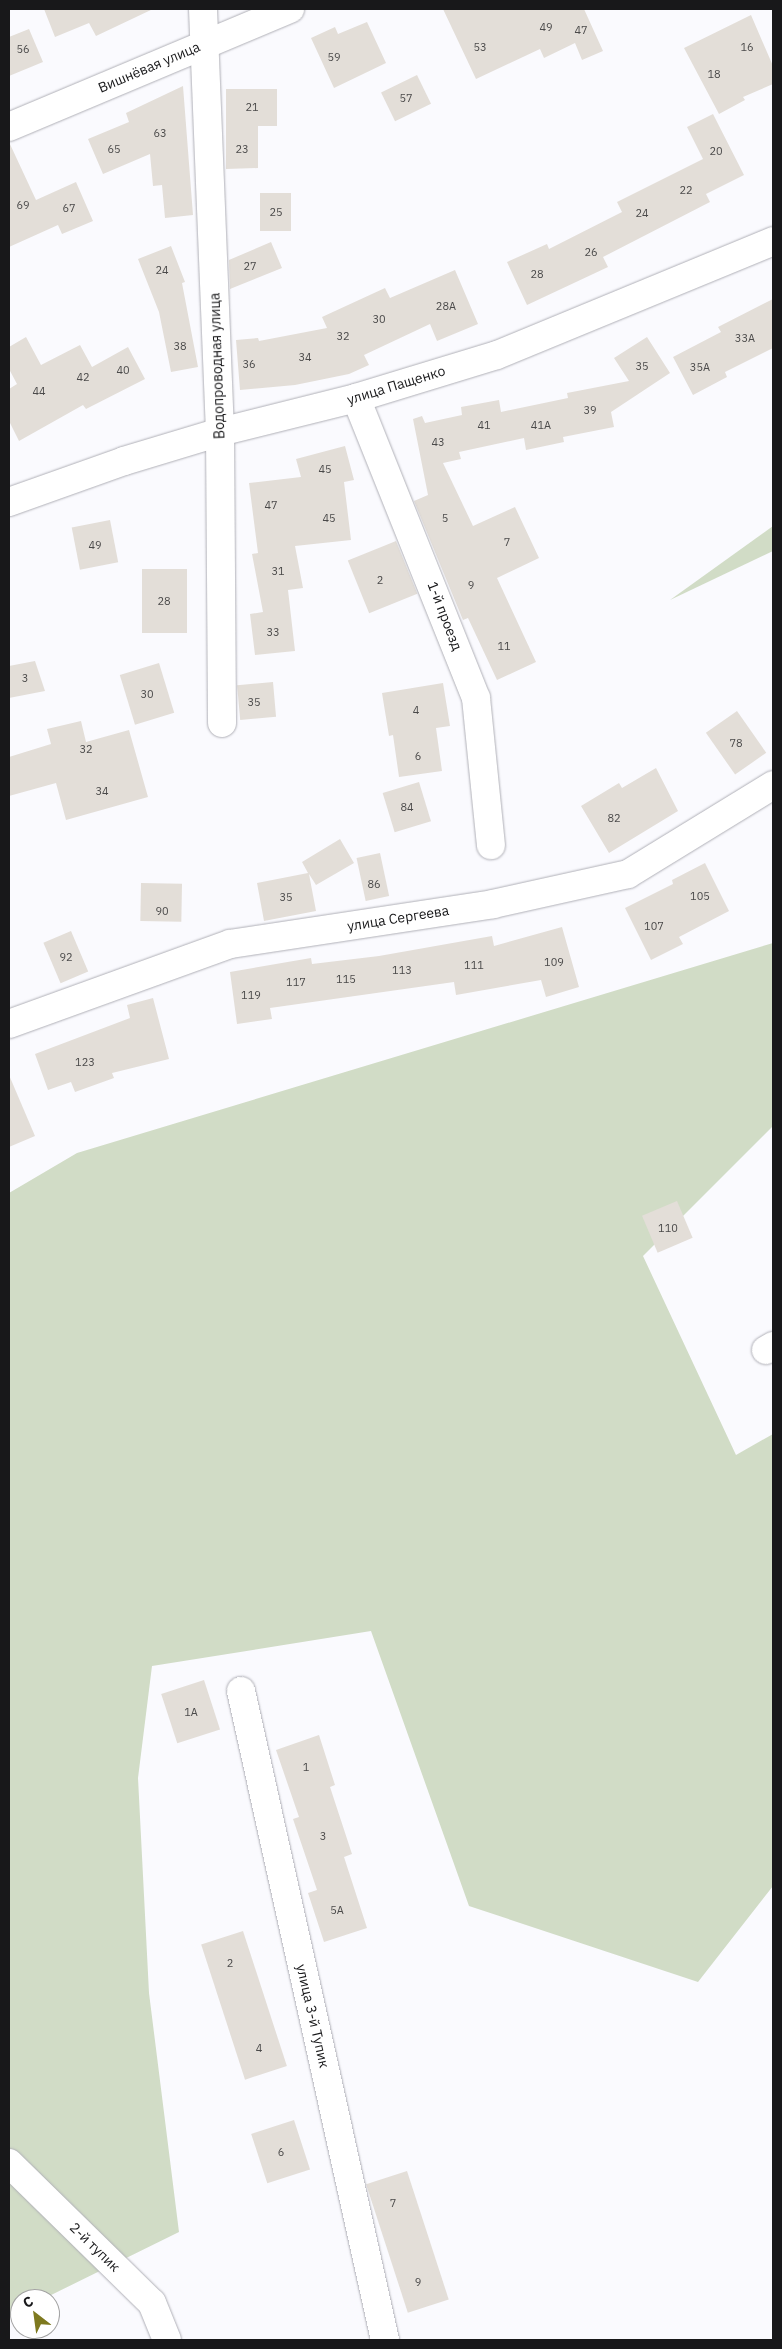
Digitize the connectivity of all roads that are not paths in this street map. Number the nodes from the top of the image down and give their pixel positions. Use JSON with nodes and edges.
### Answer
{"nodes":[{"id":1,"x":203,"y":9,"type":"edge"},
{"id":2,"x":290,"y":9,"type":"edge"},
{"id":3,"x":203,"y":43,"type":"junction"},
{"id":4,"x":9,"y":127,"type":"edge"},
{"id":5,"x":773,"y":240,"type":"edge"},
{"id":6,"x":356,"y":398,"type":"junction"},
{"id":7,"x":220,"y":432,"type":"junction"},
{"id":8,"x":9,"y":502,"type":"edge"},
{"id":9,"x":222,"y":723,"type":"dead end"},
{"id":10,"x":773,"y":785,"type":"edge"},
{"id":11,"x":491,"y":845,"type":"dead end"},
{"id":12,"x":9,"y":1024,"type":"edge"},
{"id":13,"x":241,"y":1691,"type":"dead end"},
{"id":14,"x":9,"y":2163,"type":"edge"},
{"id":15,"x":167,"y":2340,"type":"edge"},
{"id":16,"x":385,"y":2340,"type":"edge"}],
"edges":[{"from":1,"to":3,"type":"street","name":"Водопроводная улица"},
{"from":2,"to":3,"type":"street","name":"Вишнёвая улица"},
{"from":3,"to":4,"type":"street","name":"Вишнёвая улица"},
{"from":3,"to":7,"type":"street","name":"Водопроводная улица"},
{"from":5,"to":6,"type":"street","name":"улица Пащенко"},
{"from":6,"to":7,"type":"street","name":"улица Пащенко"},
{"from":6,"to":11,"type":"street","name":"1-й проезд"},
{"from":7,"to":8,"type":"street","name":"улица Пащенко"},
{"from":7,"to":9,"type":"street","name":"Водопроводная улица"},
{"from":10,"to":12,"type":"street","name":"улица Сергеева"},
{"from":13,"to":16,"type":"street","name":"улица 3-й Тупик"},
{"from":14,"to":15,"type":"street","name":"2-й тупик"}]}
